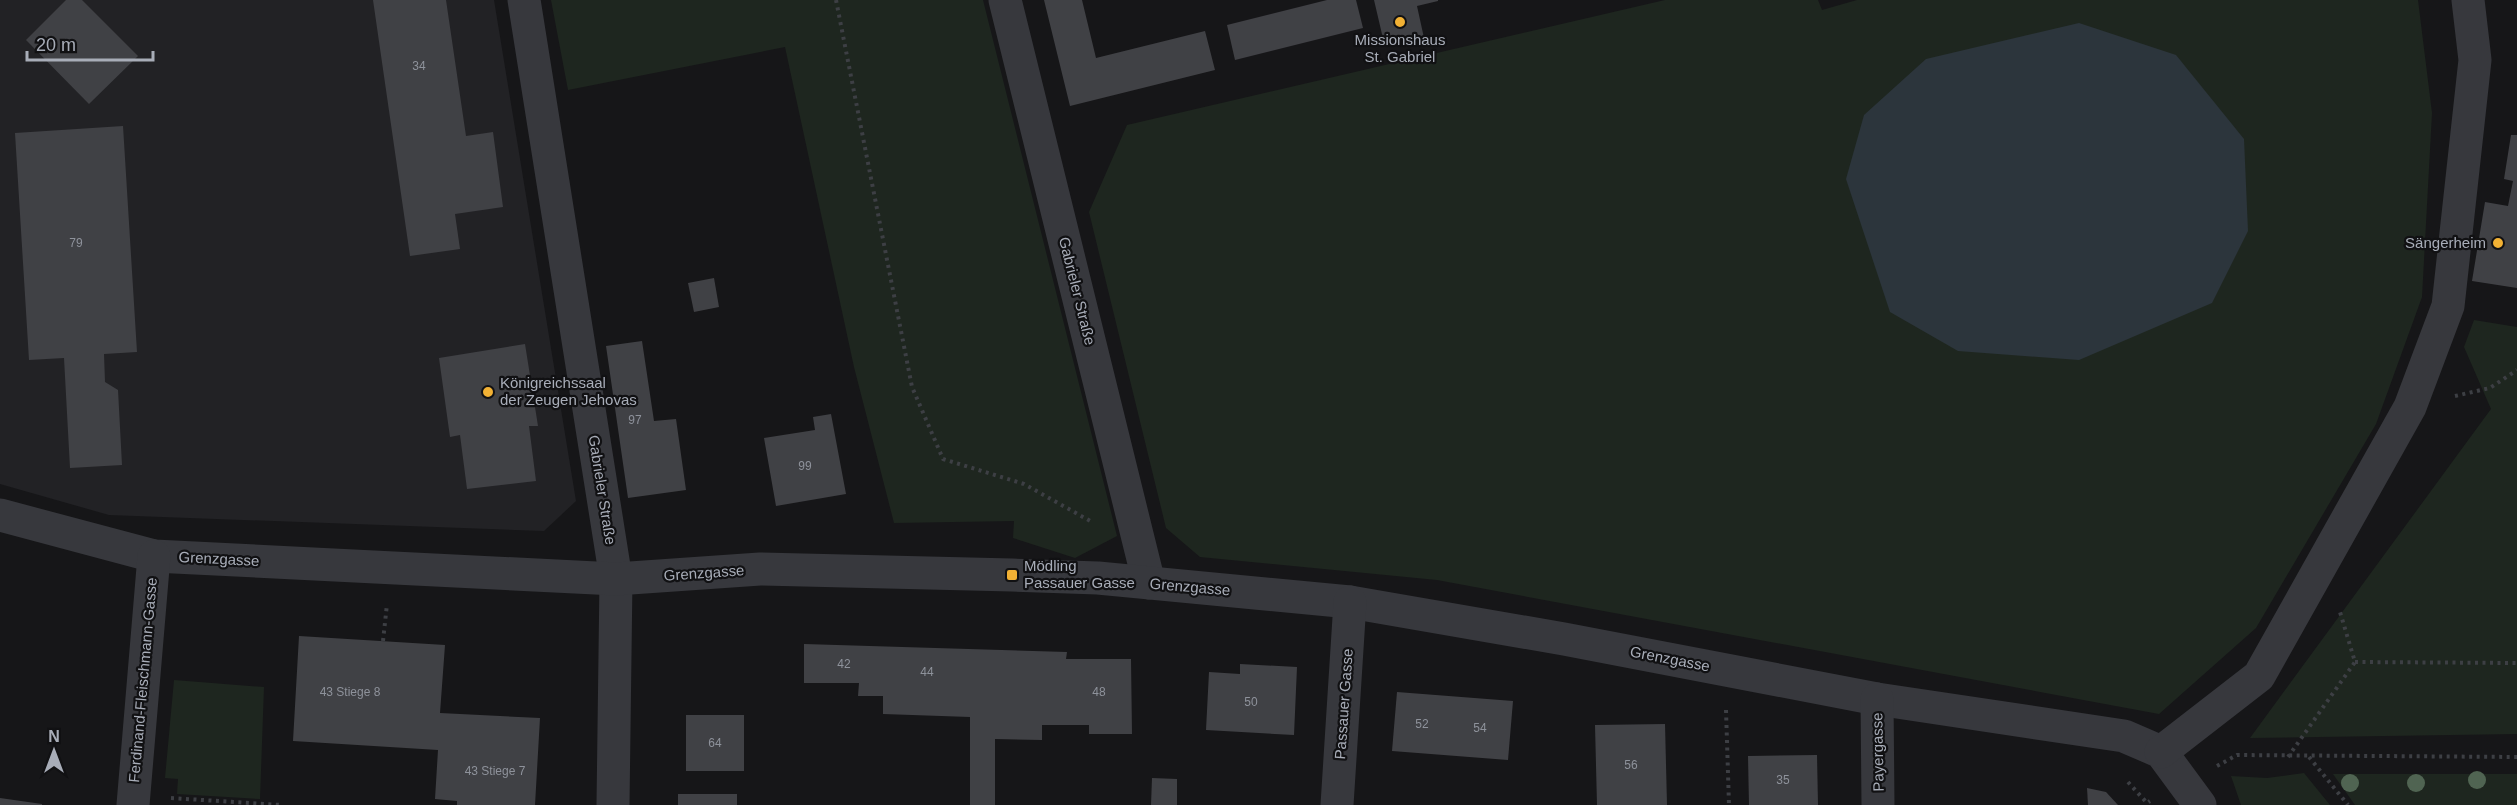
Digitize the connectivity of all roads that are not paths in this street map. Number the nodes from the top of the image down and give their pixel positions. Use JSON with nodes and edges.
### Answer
{"nodes":[{"id":1,"x":524,"y":0,"type":"edge"},
{"id":2,"x":1005,"y":0,"type":"edge"},
{"id":3,"x":2468,"y":0,"type":"edge"},
{"id":4,"x":0,"y":515,"type":"edge"},
{"id":5,"x":154,"y":556,"type":"junction"},
{"id":6,"x":616,"y":579,"type":"junction"},
{"id":7,"x":1149,"y":583,"type":"junction"},
{"id":8,"x":1350,"y":602,"type":"junction"},
{"id":9,"x":1877,"y":699,"type":"junction"},
{"id":10,"x":2161,"y":753,"type":"junction"},
{"id":11,"x":134,"y":800,"type":"edge"},
{"id":12,"x":613,"y":805,"type":"edge"},
{"id":13,"x":1337,"y":805,"type":"edge"},
{"id":14,"x":1878,"y":805,"type":"edge"},
{"id":15,"x":2200,"y":805,"type":"edge"}],
"edges":[{"from":1,"to":6,"type":"street","name":"Gabrieler Straße"},
{"from":2,"to":7,"type":"street","name":"Gabrieler Straße"},
{"from":3,"to":10,"type":"street"},
{"from":4,"to":5,"type":"street","name":"Grenzgasse"},
{"from":5,"to":6,"type":"street","name":"Grenzgasse"},
{"from":5,"to":11,"type":"street","name":"Ferdinand-Fleischmann-Gasse"},
{"from":6,"to":7,"type":"street","name":"Grenzgasse"},
{"from":6,"to":12,"type":"street","name":"Gabrieler Straße"},
{"from":7,"to":8,"type":"street","name":"Grenzgasse"},
{"from":8,"to":9,"type":"street","name":"Grenzgasse"},
{"from":8,"to":13,"type":"street","name":"Passauer Gasse"},
{"from":9,"to":10,"type":"street","name":"Grenzgasse"},
{"from":9,"to":14,"type":"street","name":"Payergasse"},
{"from":10,"to":15,"type":"street","name":"Grenzgasse"}]}
